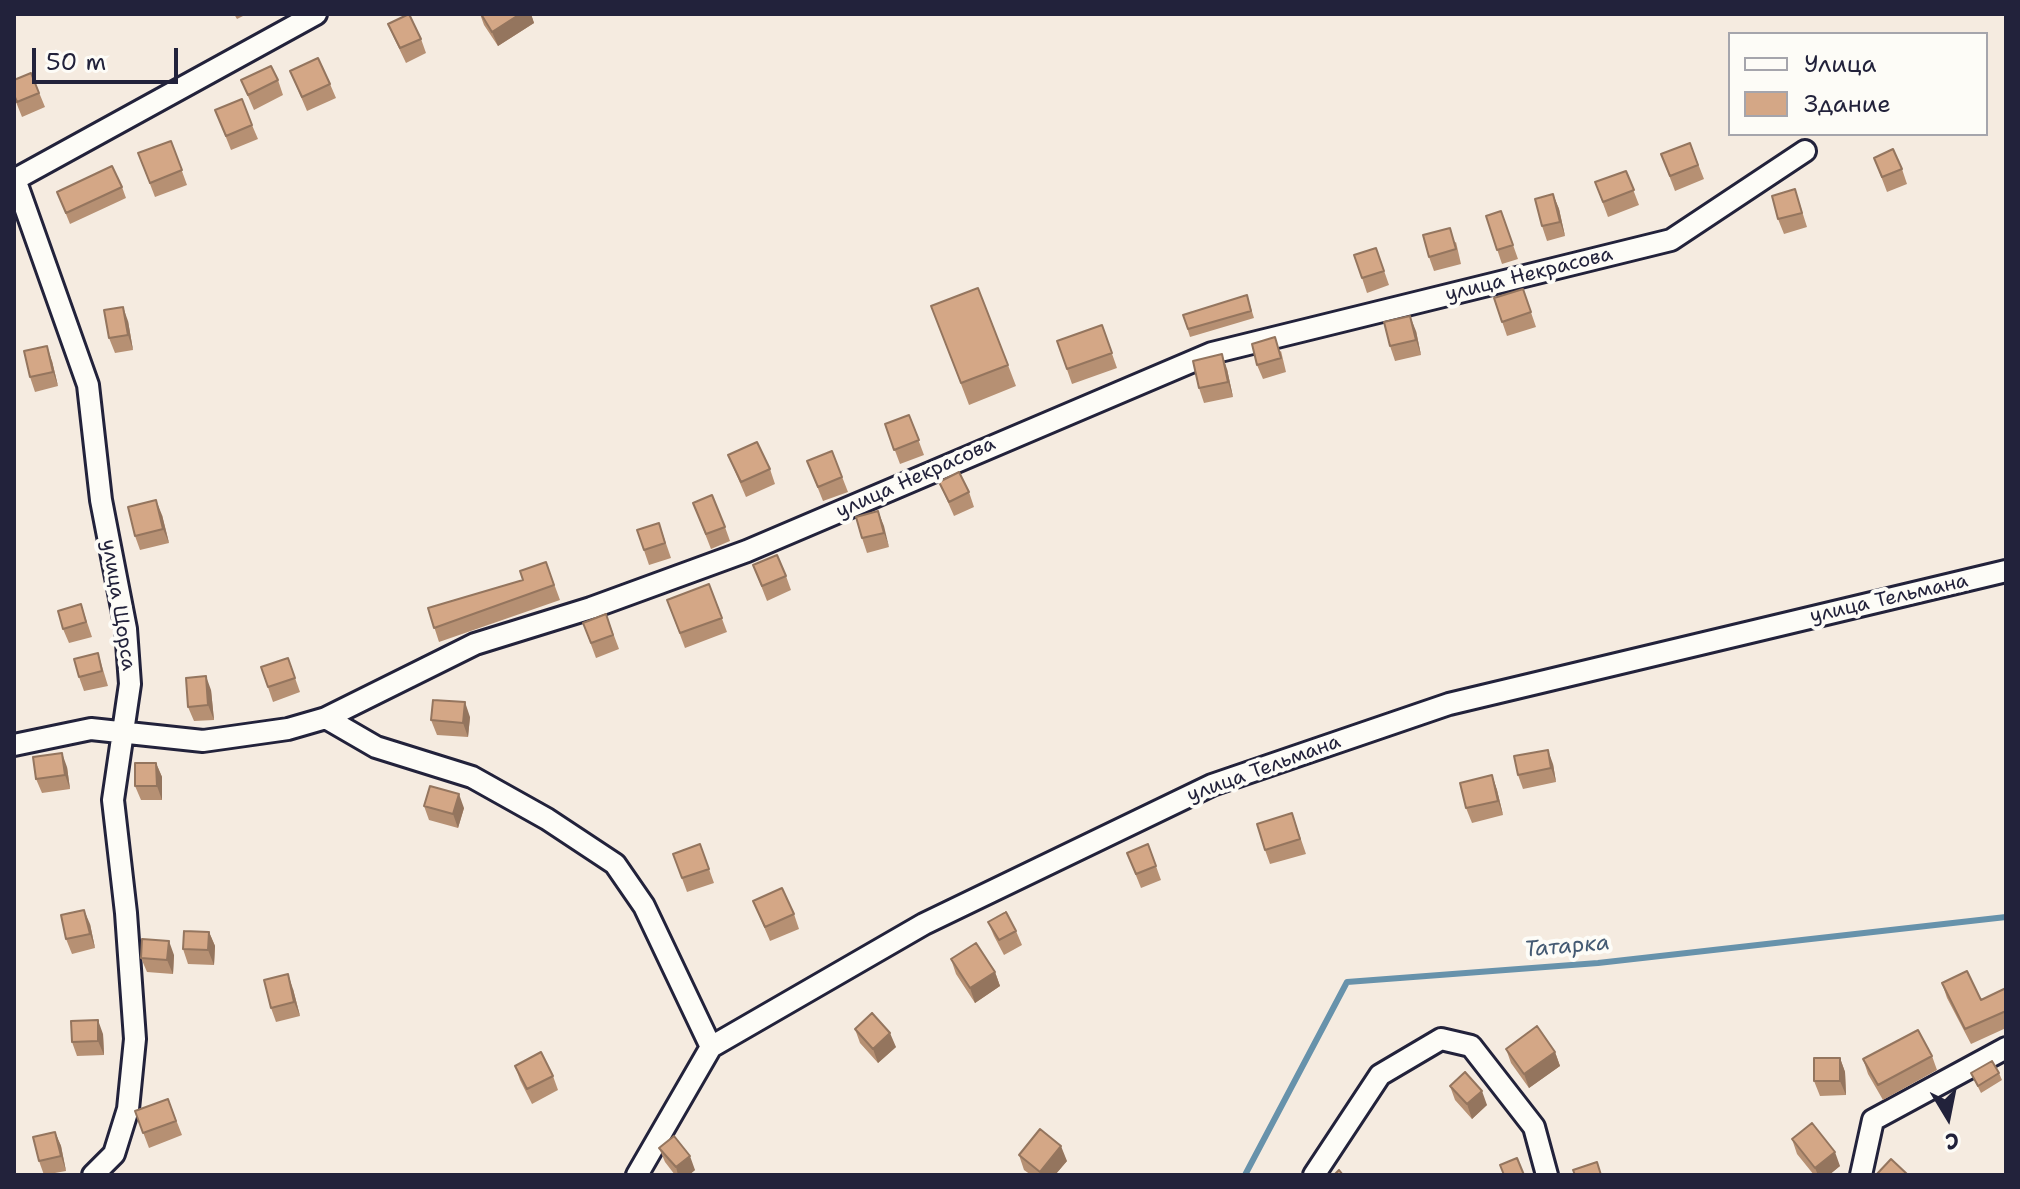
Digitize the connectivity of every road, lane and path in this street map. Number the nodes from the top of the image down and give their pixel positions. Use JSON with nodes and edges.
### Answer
{"nodes":[{"id":1,"x":316,"y":14,"type":"edge"},
{"id":2,"x":1805,"y":151,"type":"dead end"},
{"id":3,"x":14,"y":179,"type":"edge"},
{"id":4,"x":2006,"y":571,"type":"edge"},
{"id":5,"x":326,"y":718,"type":"junction"},
{"id":6,"x":125,"y":736,"type":"junction"},
{"id":7,"x":14,"y":745,"type":"edge"},
{"id":8,"x":711,"y":1047,"type":"junction"},
{"id":9,"x":2006,"y":1048,"type":"edge"},
{"id":10,"x":93,"y":1175,"type":"edge"},
{"id":11,"x":637,"y":1175,"type":"edge"},
{"id":12,"x":1314,"y":1175,"type":"edge"},
{"id":13,"x":1547,"y":1175,"type":"edge"},
{"id":14,"x":1861,"y":1175,"type":"edge"}],
"edges":[{"from":1,"to":3,"type":"street"},
{"from":2,"to":5,"type":"street","name":"улица Некрасова"},
{"from":3,"to":6,"type":"street","name":"улица Щорса"},
{"from":4,"to":8,"type":"street","name":"улица Тельмана"},
{"from":5,"to":6,"type":"street","name":"улица Некрасова"},
{"from":5,"to":8,"type":"street"},
{"from":6,"to":7,"type":"street","name":"улица Некрасова"},
{"from":6,"to":10,"type":"street","name":"улица Щорса"},
{"from":8,"to":11,"type":"street","name":"улица Тельмана"},
{"from":9,"to":14,"type":"street"},
{"from":12,"to":13,"type":"street"}]}
